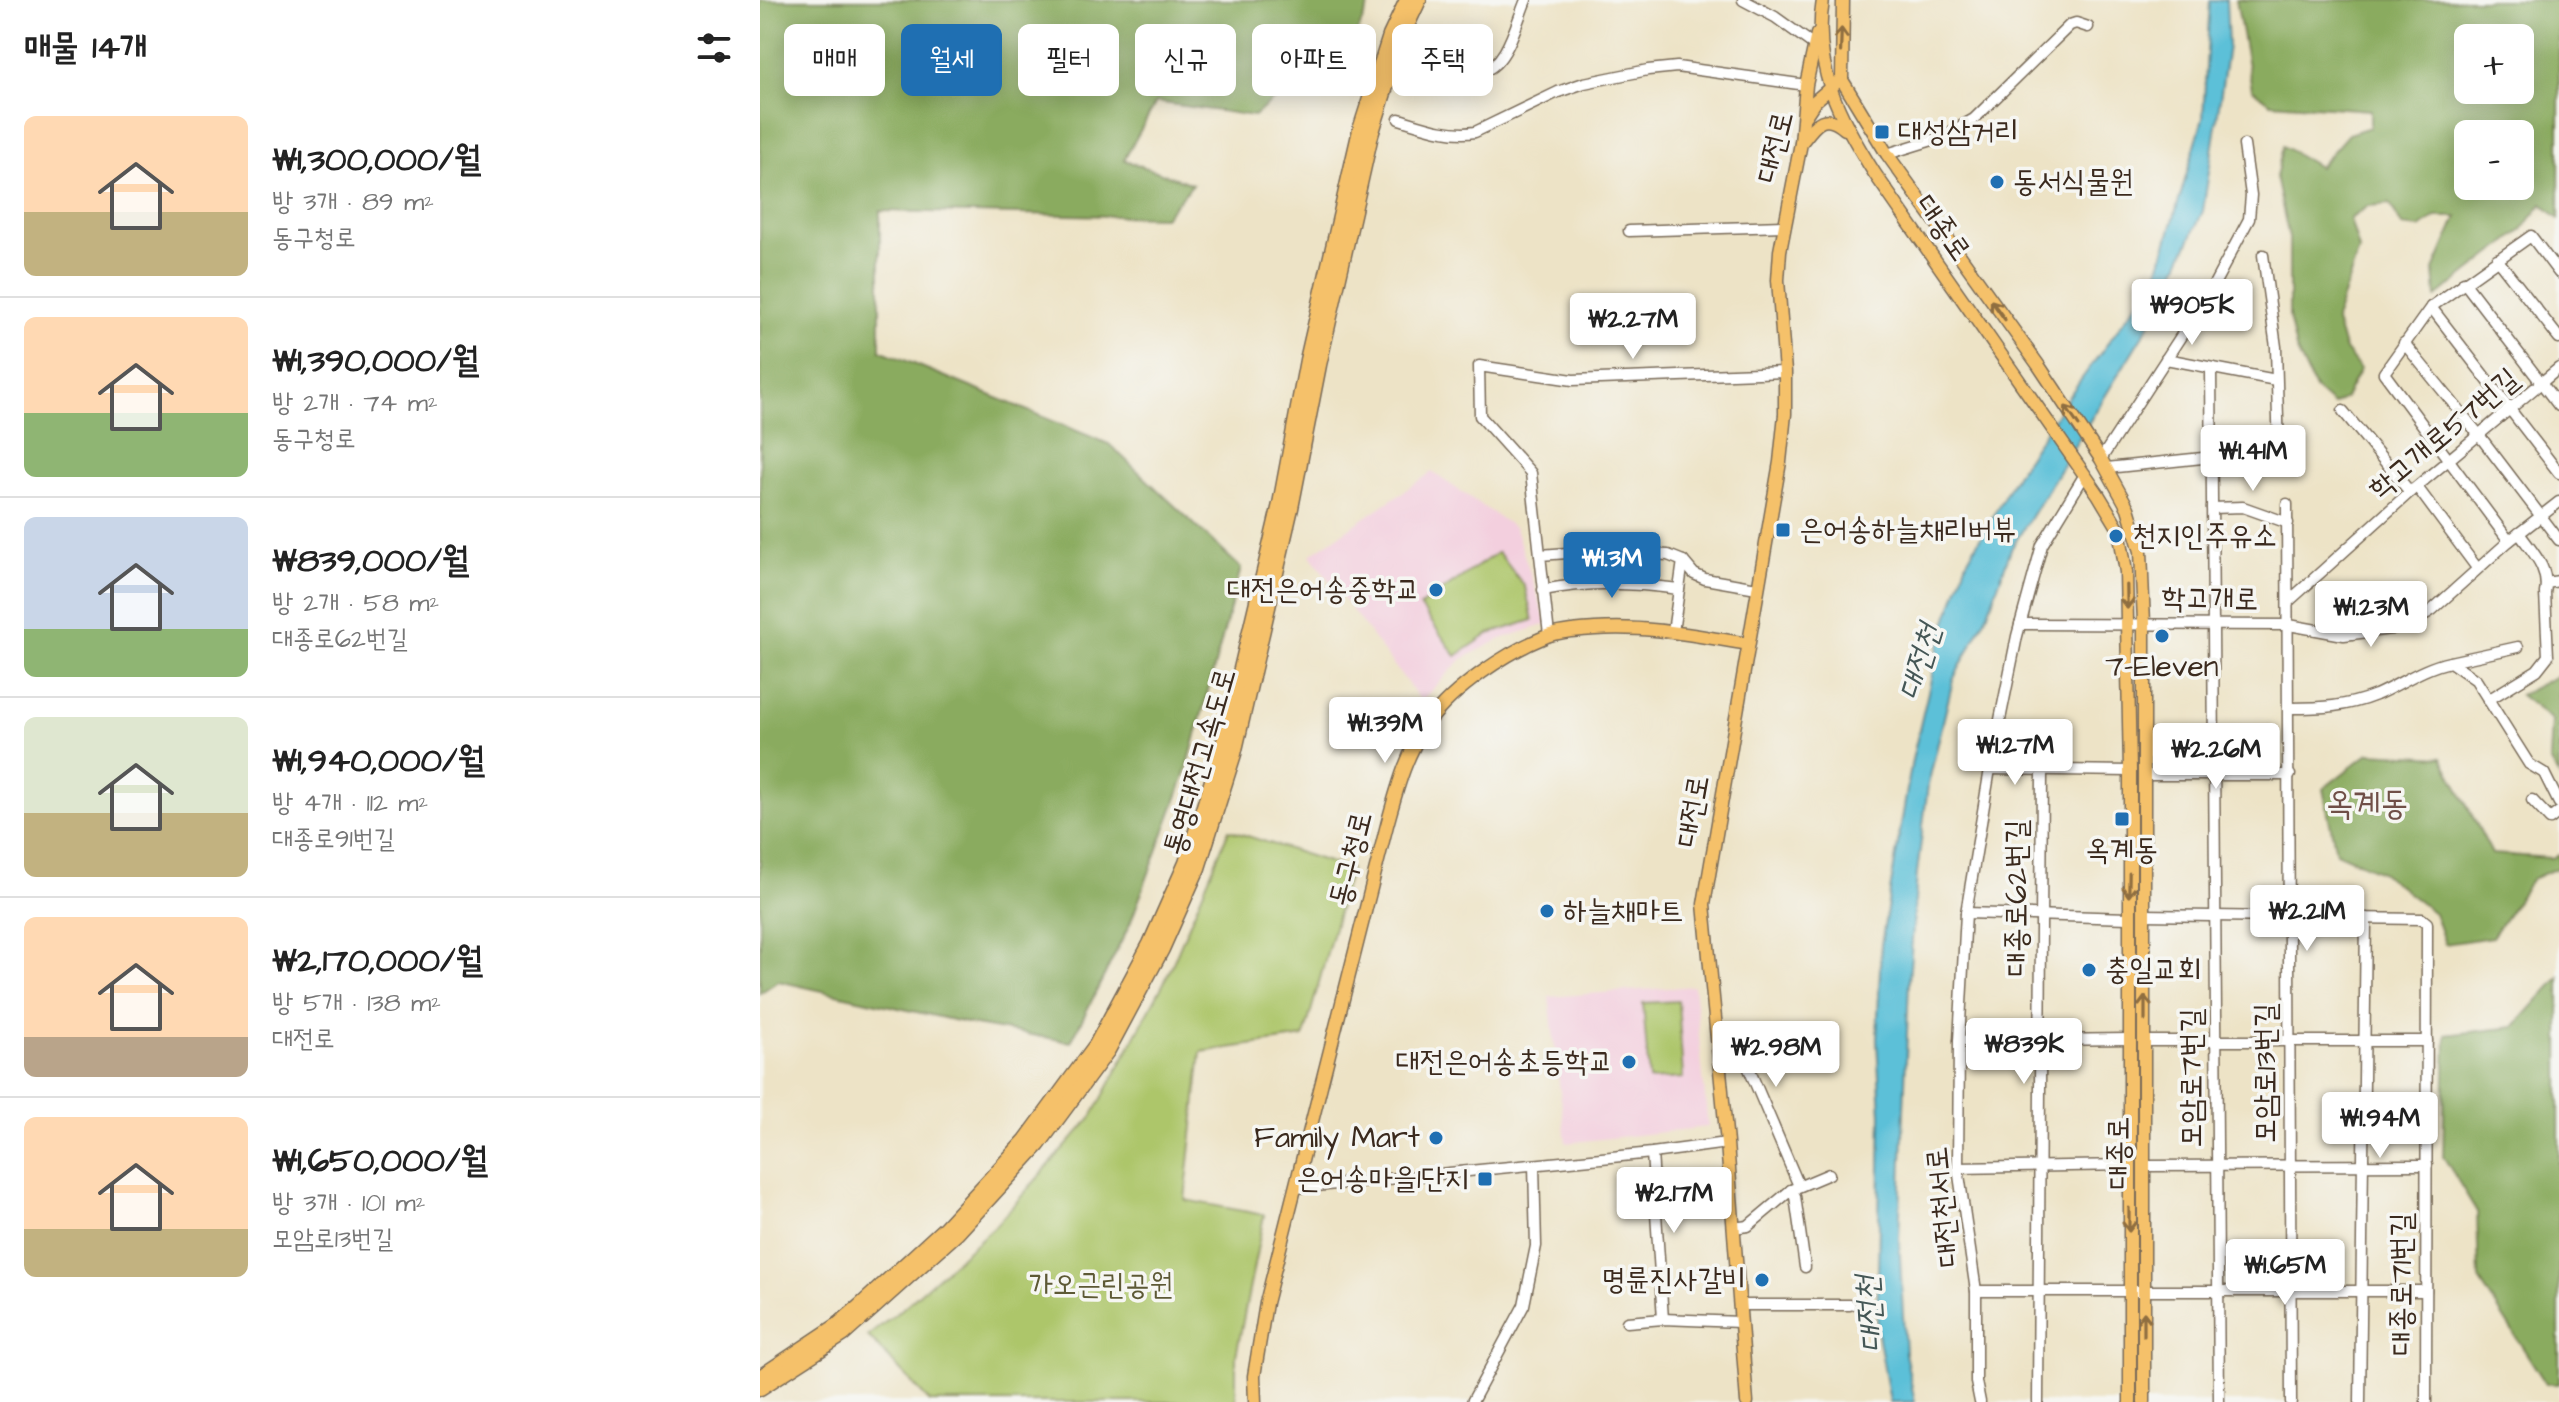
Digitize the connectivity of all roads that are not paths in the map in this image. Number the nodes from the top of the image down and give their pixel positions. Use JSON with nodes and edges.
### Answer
{"nodes":[{"id":1,"x":1407,"y":0,"type":"edge"},
{"id":2,"x":1419,"y":0,"type":"edge"},
{"id":3,"x":1526,"y":0,"type":"edge"},
{"id":4,"x":1743,"y":0,"type":"edge"},
{"id":5,"x":1823,"y":0,"type":"edge"},
{"id":6,"x":1843,"y":0,"type":"edge"},
{"id":7,"x":1818,"y":27,"type":"junction"},
{"id":8,"x":2088,"y":27,"type":"dead end"},
{"id":9,"x":1814,"y":45,"type":"junction"},
{"id":10,"x":1493,"y":67,"type":"edge"},
{"id":11,"x":1842,"y":80,"type":"junction"},
{"id":12,"x":1806,"y":85,"type":"junction"},
{"id":13,"x":1829,"y":86,"type":"junction"},
{"id":14,"x":1376,"y":94,"type":"joint"},
{"id":15,"x":1375,"y":96,"type":"edge"},
{"id":16,"x":1399,"y":119,"type":"dead end"},
{"id":17,"x":1803,"y":119,"type":"junction"},
{"id":18,"x":1849,"y":133,"type":"junction"},
{"id":19,"x":1801,"y":143,"type":"junction"},
{"id":20,"x":2244,"y":145,"type":"dead end"},
{"id":21,"x":1887,"y":154,"type":"junction"},
{"id":22,"x":1783,"y":226,"type":"junction"},
{"id":23,"x":1629,"y":231,"type":"dead end"},
{"id":24,"x":2263,"y":255,"type":"dead end"},
{"id":25,"x":2497,"y":259,"type":"junction"},
{"id":26,"x":2559,"y":273,"type":"edge"},
{"id":27,"x":2464,"y":282,"type":"junction"},
{"id":28,"x":2431,"y":307,"type":"junction"},
{"id":29,"x":2559,"y":338,"type":"edge"},
{"id":30,"x":2404,"y":343,"type":"junction"},
{"id":31,"x":2166,"y":359,"type":"junction"},
{"id":32,"x":2559,"y":368,"type":"edge"},
{"id":33,"x":2211,"y":369,"type":"junction"},
{"id":34,"x":1785,"y":372,"type":"junction"},
{"id":35,"x":2276,"y":380,"type":"junction"},
{"id":36,"x":2541,"y":383,"type":"junction"},
{"id":37,"x":2559,"y":406,"type":"edge"},
{"id":38,"x":2511,"y":408,"type":"junction"},
{"id":39,"x":2343,"y":411,"type":"dead end"},
{"id":40,"x":2479,"y":435,"type":"junction"},
{"id":41,"x":2212,"y":457,"type":"junction"},
{"id":42,"x":2449,"y":460,"type":"junction"},
{"id":43,"x":2104,"y":463,"type":"junction"},
{"id":44,"x":2559,"y":473,"type":"edge"},
{"id":45,"x":2084,"y":475,"type":"junction"},
{"id":46,"x":2414,"y":490,"type":"junction"},
{"id":47,"x":2559,"y":502,"type":"edge"},
{"id":48,"x":2287,"y":504,"type":"dead end"},
{"id":49,"x":2212,"y":508,"type":"junction"},
{"id":50,"x":2540,"y":517,"type":"junction"},
{"id":51,"x":2288,"y":523,"type":"junction"},
{"id":52,"x":2519,"y":533,"type":"junction"},
{"id":53,"x":2559,"y":540,"type":"edge"},
{"id":54,"x":2509,"y":541,"type":"junction"},
{"id":55,"x":1540,"y":555,"type":"junction"},
{"id":56,"x":1683,"y":561,"type":"junction"},
{"id":57,"x":2477,"y":568,"type":"junction"},
{"id":58,"x":2559,"y":581,"type":"edge"},
{"id":59,"x":2546,"y":583,"type":"junction"},
{"id":60,"x":1757,"y":588,"type":"junction"},
{"id":61,"x":1679,"y":589,"type":"junction"},
{"id":62,"x":1543,"y":590,"type":"junction"},
{"id":63,"x":2289,"y":601,"type":"junction"},
{"id":64,"x":2127,"y":623,"type":"junction"},
{"id":65,"x":2144,"y":623,"type":"junction"},
{"id":66,"x":2213,"y":623,"type":"junction"},
{"id":67,"x":2020,"y":624,"type":"junction"},
{"id":68,"x":2289,"y":625,"type":"junction"},
{"id":69,"x":1673,"y":632,"type":"junction"},
{"id":70,"x":1549,"y":635,"type":"junction"},
{"id":71,"x":1748,"y":644,"type":"junction"},
{"id":72,"x":2518,"y":647,"type":"dead end"},
{"id":73,"x":2450,"y":662,"type":"junction"},
{"id":74,"x":2488,"y":700,"type":"junction"},
{"id":75,"x":2290,"y":708,"type":"junction"},
{"id":76,"x":1990,"y":769,"type":"junction"},
{"id":77,"x":2042,"y":771,"type":"junction"},
{"id":78,"x":2136,"y":773,"type":"junction"},
{"id":79,"x":2214,"y":774,"type":"junction"},
{"id":80,"x":2290,"y":775,"type":"junction"},
{"id":81,"x":2532,"y":800,"type":"dead end"},
{"id":82,"x":2559,"y":803,"type":"edge"},
{"id":83,"x":2559,"y":812,"type":"edge"},
{"id":84,"x":1966,"y":913,"type":"junction"},
{"id":85,"x":2144,"y":915,"type":"junction"},
{"id":86,"x":2039,"y":916,"type":"junction"},
{"id":87,"x":2215,"y":916,"type":"junction"},
{"id":88,"x":2290,"y":917,"type":"junction"},
{"id":89,"x":2129,"y":918,"type":"junction"},
{"id":90,"x":2366,"y":918,"type":"junction"},
{"id":91,"x":2129,"y":1039,"type":"junction"},
{"id":92,"x":2216,"y":1039,"type":"junction"},
{"id":93,"x":2290,"y":1040,"type":"junction"},
{"id":94,"x":2364,"y":1040,"type":"junction"},
{"id":95,"x":1959,"y":1041,"type":"junction"},
{"id":96,"x":2145,"y":1041,"type":"junction"},
{"id":97,"x":2427,"y":1041,"type":"junction"},
{"id":98,"x":2041,"y":1042,"type":"junction"},
{"id":99,"x":1717,"y":1044,"type":"junction"},
{"id":100,"x":1727,"y":1143,"type":"junction"},
{"id":101,"x":1652,"y":1153,"type":"junction"},
{"id":102,"x":1534,"y":1165,"type":"junction"},
{"id":103,"x":2129,"y":1165,"type":"junction"},
{"id":104,"x":2217,"y":1165,"type":"junction"},
{"id":105,"x":2291,"y":1165,"type":"junction"},
{"id":106,"x":2363,"y":1165,"type":"junction"},
{"id":107,"x":2427,"y":1165,"type":"junction"},
{"id":108,"x":2040,"y":1166,"type":"junction"},
{"id":109,"x":2145,"y":1166,"type":"junction"},
{"id":110,"x":1958,"y":1168,"type":"junction"},
{"id":111,"x":1829,"y":1174,"type":"dead end"},
{"id":112,"x":1296,"y":1188,"type":"junction"},
{"id":113,"x":1795,"y":1188,"type":"junction"},
{"id":114,"x":1733,"y":1228,"type":"junction"},
{"id":115,"x":1805,"y":1267,"type":"dead end"},
{"id":116,"x":2218,"y":1290,"type":"junction"},
{"id":117,"x":2291,"y":1290,"type":"junction"},
{"id":118,"x":1976,"y":1291,"type":"junction"},
{"id":119,"x":2128,"y":1291,"type":"junction"},
{"id":120,"x":2144,"y":1291,"type":"junction"},
{"id":121,"x":2361,"y":1291,"type":"junction"},
{"id":122,"x":2426,"y":1291,"type":"junction"},
{"id":123,"x":2039,"y":1292,"type":"junction"},
{"id":124,"x":1739,"y":1305,"type":"junction"},
{"id":125,"x":1850,"y":1305,"type":"dead end"},
{"id":126,"x":1663,"y":1319,"type":"junction"},
{"id":127,"x":1627,"y":1322,"type":"dead end"},
{"id":128,"x":1740,"y":1322,"type":"junction"},
{"id":129,"x":765,"y":1379,"type":"edge"},
{"id":130,"x":1976,"y":1382,"type":"junction"},
{"id":131,"x":1255,"y":1402,"type":"edge"},
{"id":132,"x":1472,"y":1402,"type":"edge"},
{"id":133,"x":1747,"y":1402,"type":"edge"},
{"id":134,"x":1972,"y":1402,"type":"edge"},
{"id":135,"x":1980,"y":1402,"type":"edge"},
{"id":136,"x":2038,"y":1402,"type":"edge"},
{"id":137,"x":2130,"y":1402,"type":"edge"},
{"id":138,"x":2144,"y":1402,"type":"edge"},
{"id":139,"x":2219,"y":1402,"type":"edge"},
{"id":140,"x":2291,"y":1402,"type":"edge"},
{"id":141,"x":2360,"y":1402,"type":"edge"},
{"id":142,"x":2426,"y":1402,"type":"edge"}],
"edges":[{"from":1,"to":14,"type":"highway","name":"통영대전고속도로"},
{"from":2,"to":14,"type":"highway","name":"통영대전고속도로"},
{"from":3,"to":10,"type":"street"},
{"from":4,"to":9,"type":"street"},
{"from":5,"to":7,"type":"main road","name":"대전로"},
{"from":11,"to":6,"type":"main road","one_way":true},
{"from":7,"to":9,"type":"main road"},
{"from":7,"to":13,"type":"main road","name":"대전로"},
{"from":8,"to":21,"type":"street"},
{"from":9,"to":12,"type":"main road"},
{"from":11,"to":13,"type":"main road","name":"대전로"},
{"from":11,"to":21,"type":"main road","name":"대종로"},
{"from":12,"to":16,"type":"street"},
{"from":12,"to":17,"type":"main road"},
{"from":13,"to":17,"type":"main road","name":"대전로"},
{"from":13,"to":18,"type":"main road","name":"대종로"},
{"from":15,"to":129,"type":"highway","name":"통영대전고속도로"},
{"from":17,"to":19,"type":"main road","name":"대전로"},
{"from":18,"to":19,"type":"main road"},
{"from":18,"to":45,"type":"main road","name":"대종로"},
{"from":19,"to":22,"type":"main road","name":"대전로"},
{"from":20,"to":31,"type":"street"},
{"from":43,"to":21,"type":"main road","name":"대종로","one_way":true},
{"from":22,"to":23,"type":"street","name":"대전로"},
{"from":22,"to":34,"type":"main road","name":"대전로"},
{"from":24,"to":35,"type":"street"},
{"from":25,"to":26,"type":"street"},
{"from":25,"to":27,"type":"street"},
{"from":25,"to":29,"type":"street"},
{"from":27,"to":28,"type":"street"},
{"from":27,"to":36,"type":"street"},
{"from":28,"to":30,"type":"street"},
{"from":28,"to":38,"type":"street"},
{"from":30,"to":40,"type":"street"},
{"from":30,"to":42,"type":"street"},
{"from":31,"to":33,"type":"street"},
{"from":31,"to":43,"type":"street"},
{"from":32,"to":36,"type":"street","name":"학고개로57번길"},
{"from":33,"to":35,"type":"street"},
{"from":33,"to":41,"type":"street","name":"모암로7번길"},
{"from":34,"to":55,"type":"street"},
{"from":34,"to":60,"type":"main road","name":"대전로"},
{"from":35,"to":41,"type":"street"},
{"from":36,"to":37,"type":"street"},
{"from":36,"to":38,"type":"street","name":"학고개로57번길"},
{"from":38,"to":40,"type":"street","name":"학고개로57번길"},
{"from":38,"to":44,"type":"street"},
{"from":39,"to":46,"type":"street"},
{"from":40,"to":42,"type":"street","name":"학고개로57번길"},
{"from":40,"to":50,"type":"street"},
{"from":41,"to":43,"type":"street"},
{"from":41,"to":49,"type":"street","name":"모암로7번길"},
{"from":42,"to":46,"type":"street","name":"학고개로57번길"},
{"from":42,"to":54,"type":"street"},
{"from":43,"to":65,"type":"main road","name":"대종로"},
{"from":45,"to":64,"type":"main road","name":"대종로","one_way":true},
{"from":45,"to":67,"type":"street","name":"대전천서로"},
{"from":46,"to":57,"type":"street"},
{"from":46,"to":63,"type":"street","name":"학고개로57번길"},
{"from":47,"to":50,"type":"street","name":"학고개로"},
{"from":48,"to":51,"type":"street","name":"모암로13번길"},
{"from":49,"to":51,"type":"street"},
{"from":49,"to":66,"type":"street","name":"모암로7번길"},
{"from":50,"to":52,"type":"street","name":"학고개로"},
{"from":50,"to":53,"type":"street"},
{"from":51,"to":63,"type":"street","name":"모암로13번길"},
{"from":52,"to":54,"type":"street","name":"학고개로"},
{"from":52,"to":59,"type":"street"},
{"from":54,"to":57,"type":"street","name":"학고개로"},
{"from":55,"to":56,"type":"street"},
{"from":55,"to":62,"type":"street"},
{"from":56,"to":60,"type":"street"},
{"from":56,"to":61,"type":"street"},
{"from":57,"to":68,"type":"street","name":"학고개로"},
{"from":58,"to":59,"type":"street"},
{"from":59,"to":74,"type":"street"},
{"from":60,"to":71,"type":"main road","name":"대전로"},
{"from":61,"to":62,"type":"street"},
{"from":61,"to":69,"type":"street"},
{"from":62,"to":70,"type":"street"},
{"from":63,"to":68,"type":"street","name":"모암로13번길"},
{"from":64,"to":65,"type":"street","name":"학고개로"},
{"from":64,"to":67,"type":"street"},
{"from":64,"to":78,"type":"main road","name":"대종로"},
{"from":65,"to":66,"type":"street","name":"학고개로"},
{"from":65,"to":78,"type":"main road","name":"대종로"},
{"from":66,"to":68,"type":"street","name":"학고개로"},
{"from":66,"to":79,"type":"street","name":"모암로7번길"},
{"from":67,"to":76,"type":"street","name":"대전천서로"},
{"from":68,"to":75,"type":"street","name":"모암로13번길"},
{"from":69,"to":70,"type":"main road","name":"동구청로"},
{"from":69,"to":71,"type":"main road","name":"동구청로"},
{"from":70,"to":112,"type":"main road","name":"동구청로"},
{"from":71,"to":99,"type":"main road","name":"대전로"},
{"from":72,"to":73,"type":"street"},
{"from":73,"to":74,"type":"street"},
{"from":73,"to":75,"type":"street"},
{"from":74,"to":82,"type":"street"},
{"from":75,"to":80,"type":"street","name":"모암로13번길"},
{"from":76,"to":77,"type":"street"},
{"from":76,"to":84,"type":"street","name":"대전천서로"},
{"from":77,"to":78,"type":"street"},
{"from":77,"to":86,"type":"street","name":"대종로62번길"},
{"from":78,"to":79,"type":"street"},
{"from":78,"to":85,"type":"main road","name":"대종로"},
{"from":78,"to":89,"type":"main road","name":"대종로","one_way":true},
{"from":79,"to":80,"type":"street"},
{"from":79,"to":87,"type":"street","name":"모암로7번길"},
{"from":80,"to":88,"type":"street","name":"모암로13번길"},
{"from":81,"to":83,"type":"street"},
{"from":84,"to":86,"type":"street"},
{"from":84,"to":95,"type":"street","name":"대전천서로"},
{"from":85,"to":87,"type":"street","name":"대종로71번길"},
{"from":96,"to":85,"type":"main road","name":"대종로","one_way":true},
{"from":86,"to":89,"type":"street"},
{"from":86,"to":98,"type":"street","name":"대종로62번길"},
{"from":87,"to":88,"type":"street","name":"대종로71번길"},
{"from":87,"to":92,"type":"street","name":"모암로7번길"},
{"from":88,"to":90,"type":"street","name":"대종로71번길"},
{"from":88,"to":93,"type":"street","name":"모암로13번길"},
{"from":89,"to":91,"type":"main road","name":"대종로"},
{"from":90,"to":94,"type":"street"},
{"from":90,"to":97,"type":"street","name":"대종로71번길"},
{"from":91,"to":98,"type":"street"},
{"from":91,"to":103,"type":"main road","name":"대종로"},
{"from":92,"to":93,"type":"street"},
{"from":92,"to":96,"type":"street"},
{"from":92,"to":104,"type":"street","name":"모암로7번길"},
{"from":93,"to":94,"type":"street"},
{"from":93,"to":105,"type":"street","name":"모암로13번길"},
{"from":94,"to":97,"type":"street"},
{"from":94,"to":106,"type":"street"},
{"from":95,"to":98,"type":"street"},
{"from":95,"to":110,"type":"street","name":"대전천서로"},
{"from":96,"to":109,"type":"main road","name":"대종로"},
{"from":97,"to":107,"type":"street","name":"대종로71번길"},
{"from":98,"to":108,"type":"street","name":"대종로62번길"},
{"from":99,"to":100,"type":"main road","name":"대전로"},
{"from":99,"to":113,"type":"street"},
{"from":100,"to":101,"type":"street"},
{"from":100,"to":114,"type":"main road","name":"대전로"},
{"from":101,"to":102,"type":"street"},
{"from":101,"to":126,"type":"street"},
{"from":102,"to":112,"type":"street"},
{"from":102,"to":132,"type":"street"},
{"from":103,"to":108,"type":"street","name":"대종로"},
{"from":103,"to":119,"type":"main road","name":"대종로","one_way":true},
{"from":104,"to":105,"type":"street"},
{"from":104,"to":109,"type":"street"},
{"from":104,"to":116,"type":"street","name":"모암로7번길"},
{"from":105,"to":106,"type":"street"},
{"from":105,"to":117,"type":"street","name":"모암로13번길"},
{"from":106,"to":107,"type":"street"},
{"from":106,"to":121,"type":"street"},
{"from":107,"to":122,"type":"street","name":"대종로71번길"},
{"from":108,"to":110,"type":"street","name":"대종로"},
{"from":108,"to":123,"type":"street","name":"대종로62번길"},
{"from":109,"to":120,"type":"main road","name":"대종로"},
{"from":110,"to":118,"type":"street","name":"대전천서로"},
{"from":111,"to":113,"type":"street"},
{"from":112,"to":131,"type":"main road","name":"동구청로"},
{"from":113,"to":114,"type":"street"},
{"from":113,"to":115,"type":"street"},
{"from":114,"to":124,"type":"main road","name":"대전로"},
{"from":116,"to":117,"type":"street"},
{"from":116,"to":120,"type":"street"},
{"from":116,"to":139,"type":"street","name":"모암로7번길"},
{"from":117,"to":121,"type":"street"},
{"from":117,"to":140,"type":"street","name":"모암로13번길"},
{"from":118,"to":123,"type":"street"},
{"from":118,"to":130,"type":"street","name":"대전천서로"},
{"from":119,"to":120,"type":"street"},
{"from":119,"to":123,"type":"street"},
{"from":119,"to":137,"type":"main road","name":"대종로"},
{"from":138,"to":120,"type":"main road","name":"대종로","one_way":true},
{"from":121,"to":122,"type":"street"},
{"from":121,"to":141,"type":"street"},
{"from":122,"to":142,"type":"street","name":"대종로71번길"},
{"from":123,"to":136,"type":"street","name":"대종로62번길"},
{"from":124,"to":125,"type":"street"},
{"from":124,"to":128,"type":"main road","name":"대전로"},
{"from":126,"to":127,"type":"street"},
{"from":126,"to":128,"type":"street"},
{"from":128,"to":133,"type":"main road","name":"대전로"},
{"from":130,"to":134,"type":"street"},
{"from":130,"to":135,"type":"street","name":"대전천서로"}]}
